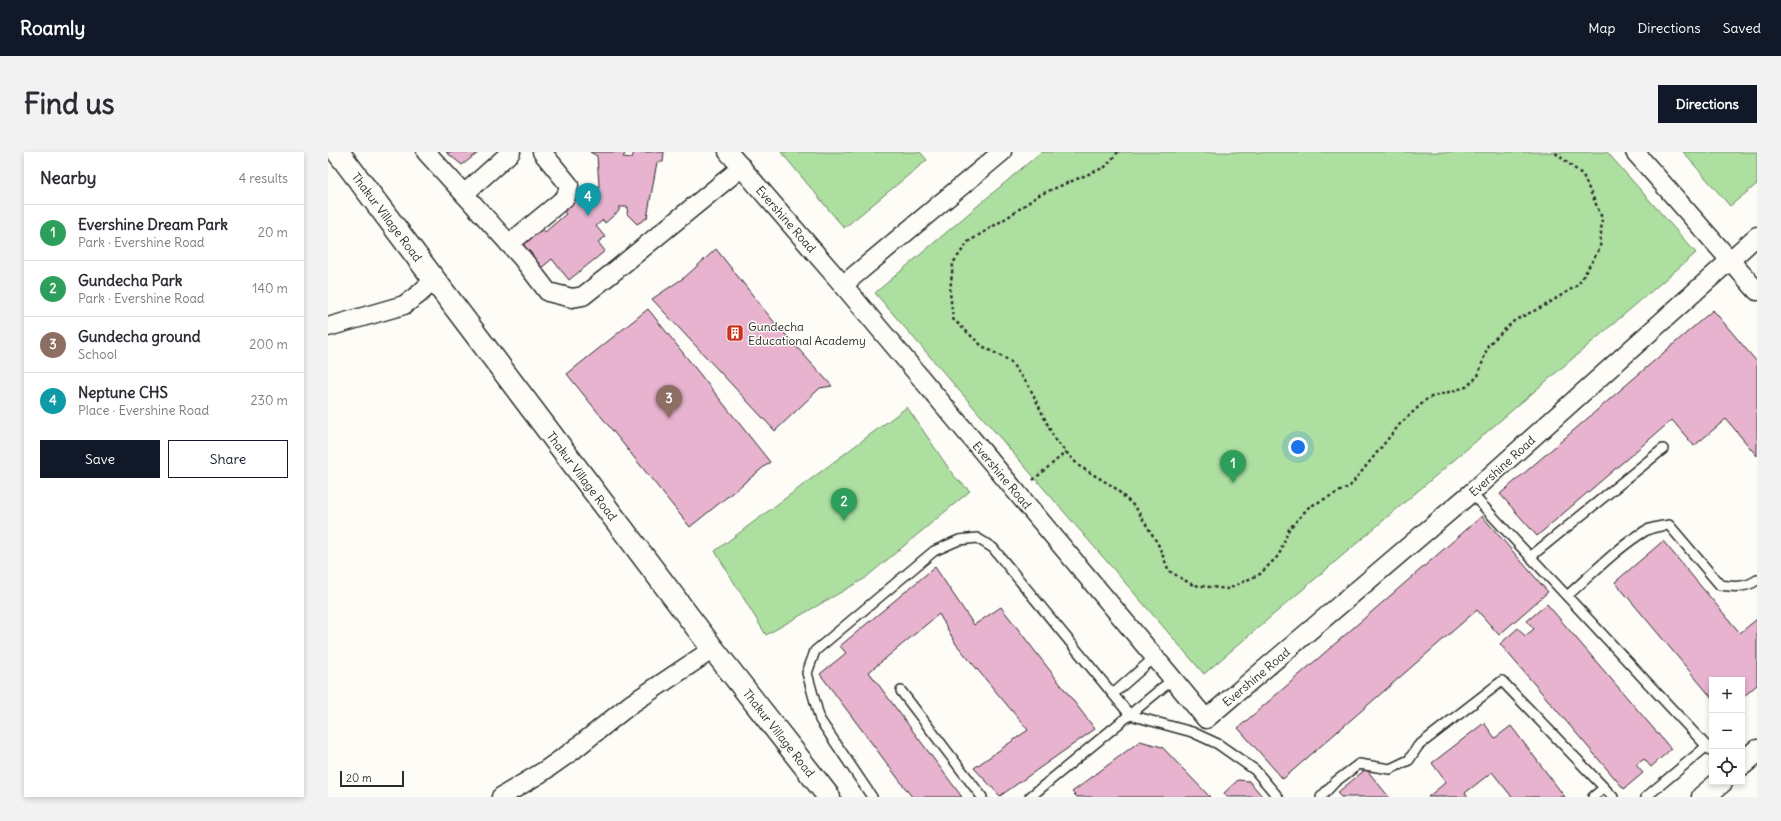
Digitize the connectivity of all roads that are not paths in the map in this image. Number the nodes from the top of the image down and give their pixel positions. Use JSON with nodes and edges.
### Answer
{"nodes":[{"id":1,"x":338,"y":152,"type":"edge"},
{"id":2,"x":426,"y":152,"type":"edge"},
{"id":3,"x":511,"y":152,"type":"edge"},
{"id":4,"x":542,"y":152,"type":"edge"},
{"id":5,"x":728,"y":152,"type":"edge"},
{"id":6,"x":1002,"y":152,"type":"edge"},
{"id":7,"x":1635,"y":152,"type":"edge"},
{"id":8,"x":742,"y":167,"type":"junction"},
{"id":9,"x":464,"y":194,"type":"junction"},
{"id":10,"x":1757,"y":236,"type":"edge"},
{"id":11,"x":509,"y":244,"type":"junction"},
{"id":12,"x":1730,"y":261,"type":"junction"},
{"id":13,"x":434,"y":280,"type":"junction"},
{"id":14,"x":843,"y":285,"type":"junction"},
{"id":15,"x":1757,"y":291,"type":"edge"},
{"id":16,"x":328,"y":327,"type":"edge"},
{"id":17,"x":1663,"y":449,"type":"dead end"},
{"id":18,"x":1472,"y":493,"type":"junction"},
{"id":19,"x":1530,"y":557,"type":"junction"},
{"id":20,"x":1757,"y":580,"type":"edge"},
{"id":21,"x":1567,"y":596,"type":"junction"},
{"id":22,"x":713,"y":649,"type":"junction"},
{"id":23,"x":1155,"y":657,"type":"junction"},
{"id":24,"x":1173,"y":679,"type":"junction"},
{"id":25,"x":901,"y":690,"type":"dead end"},
{"id":26,"x":1114,"y":694,"type":"junction"},
{"id":27,"x":1130,"y":715,"type":"junction"},
{"id":28,"x":1709,"y":749,"type":"edge"},
{"id":29,"x":1757,"y":751,"type":"edge"},
{"id":30,"x":1745,"y":761,"type":"edge"},
{"id":31,"x":1717,"y":785,"type":"edge"},
{"id":32,"x":1604,"y":788,"type":"junction"},
{"id":33,"x":501,"y":797,"type":"edge"},
{"id":34,"x":829,"y":797,"type":"edge"},
{"id":35,"x":872,"y":797,"type":"edge"},
{"id":36,"x":982,"y":797,"type":"edge"},
{"id":37,"x":1030,"y":797,"type":"edge"},
{"id":38,"x":1278,"y":797,"type":"edge"},
{"id":39,"x":1321,"y":797,"type":"edge"},
{"id":40,"x":1593,"y":797,"type":"edge"},
{"id":41,"x":1613,"y":797,"type":"edge"},
{"id":42,"x":1646,"y":797,"type":"edge"},
{"id":43,"x":1703,"y":797,"type":"edge"}],
"edges":[{"from":1,"to":13,"type":"street","name":"Thakur Village Road"},
{"from":2,"to":9,"type":"street"},
{"from":3,"to":9,"type":"street"},
{"from":4,"to":11,"type":"street"},
{"from":5,"to":8,"type":"street","name":"Evershine Road"},
{"from":6,"to":14,"type":"street"},
{"from":7,"to":12,"type":"street"},
{"from":8,"to":11,"type":"street"},
{"from":8,"to":14,"type":"street","name":"Evershine Road"},
{"from":9,"to":11,"type":"street"},
{"from":10,"to":12,"type":"street","name":"Evershine Road"},
{"from":12,"to":15,"type":"street"},
{"from":12,"to":18,"type":"street","name":"Evershine Road"},
{"from":13,"to":16,"type":"street"},
{"from":13,"to":22,"type":"street","name":"Thakur Village Road"},
{"from":14,"to":23,"type":"street","name":"Evershine Road"},
{"from":17,"to":19,"type":"lane"},
{"from":18,"to":19,"type":"lane"},
{"from":18,"to":24,"type":"street","name":"Evershine Road"},
{"from":19,"to":21,"type":"lane"},
{"from":20,"to":21,"type":"lane"},
{"from":21,"to":28,"type":"lane"},
{"from":22,"to":33,"type":"street"},
{"from":22,"to":34,"type":"street","name":"Thakur Village Road"},
{"from":23,"to":24,"type":"street","name":"Evershine Road"},
{"from":23,"to":26,"type":"lane"},
{"from":24,"to":27,"type":"lane"},
{"from":25,"to":36,"type":"lane"},
{"from":26,"to":27,"type":"lane"},
{"from":26,"to":35,"type":"lane"},
{"from":27,"to":37,"type":"lane"},
{"from":27,"to":38,"type":"lane"},
{"from":28,"to":42,"type":"lane"},
{"from":29,"to":30,"type":"street"},
{"from":31,"to":43,"type":"street"},
{"from":32,"to":39,"type":"lane"},
{"from":32,"to":40,"type":"lane"},
{"from":32,"to":41,"type":"lane"}]}
